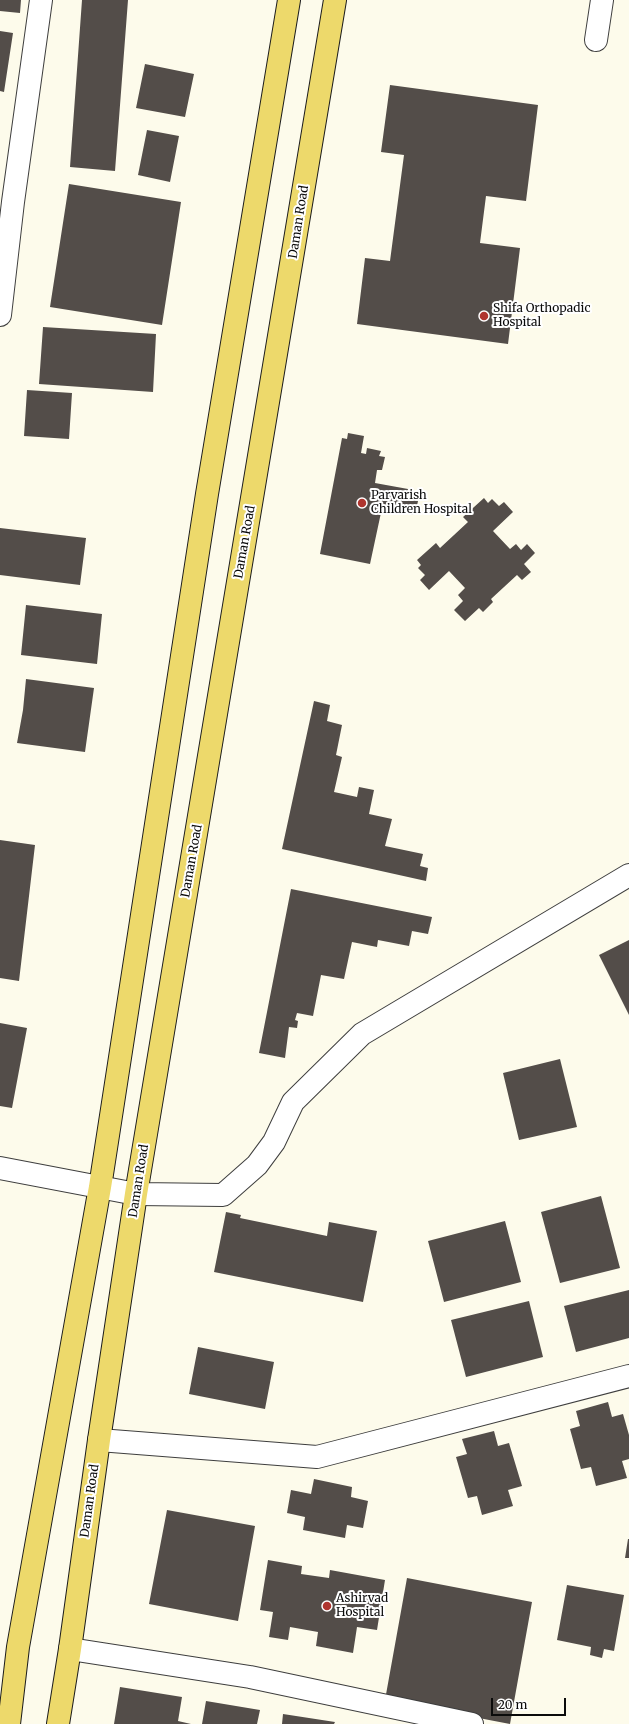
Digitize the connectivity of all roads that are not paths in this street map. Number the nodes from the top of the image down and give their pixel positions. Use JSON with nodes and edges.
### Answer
{"nodes":[{"id":1,"x":41,"y":0,"type":"edge"},
{"id":2,"x":289,"y":0,"type":"edge"},
{"id":3,"x":335,"y":0,"type":"edge"},
{"id":4,"x":602,"y":0,"type":"edge"},
{"id":5,"x":596,"y":40,"type":"dead end"},
{"id":6,"x":0,"y":315,"type":"edge"},
{"id":7,"x":629,"y":875,"type":"edge"},
{"id":8,"x":0,"y":1168,"type":"edge"},
{"id":9,"x":100,"y":1187,"type":"junction"},
{"id":10,"x":136,"y":1194,"type":"junction"},
{"id":11,"x":629,"y":1376,"type":"edge"},
{"id":12,"x":99,"y":1440,"type":"junction"},
{"id":13,"x":70,"y":1649,"type":"junction"},
{"id":14,"x":9,"y":1724,"type":"edge"},
{"id":15,"x":58,"y":1724,"type":"edge"},
{"id":16,"x":472,"y":1724,"type":"edge"}],
"edges":[{"from":1,"to":6,"type":"street"},
{"from":2,"to":9,"type":"main road"},
{"from":3,"to":10,"type":"main road","name":"Daman Road"},
{"from":4,"to":5,"type":"street"},
{"from":7,"to":10,"type":"street"},
{"from":8,"to":9,"type":"street"},
{"from":9,"to":10,"type":"street"},
{"from":9,"to":14,"type":"main road"},
{"from":10,"to":12,"type":"main road","name":"Daman Road"},
{"from":11,"to":12,"type":"street"},
{"from":12,"to":13,"type":"main road","name":"Daman Road"},
{"from":13,"to":15,"type":"main road","name":"Daman Road"},
{"from":13,"to":16,"type":"street"}]}
